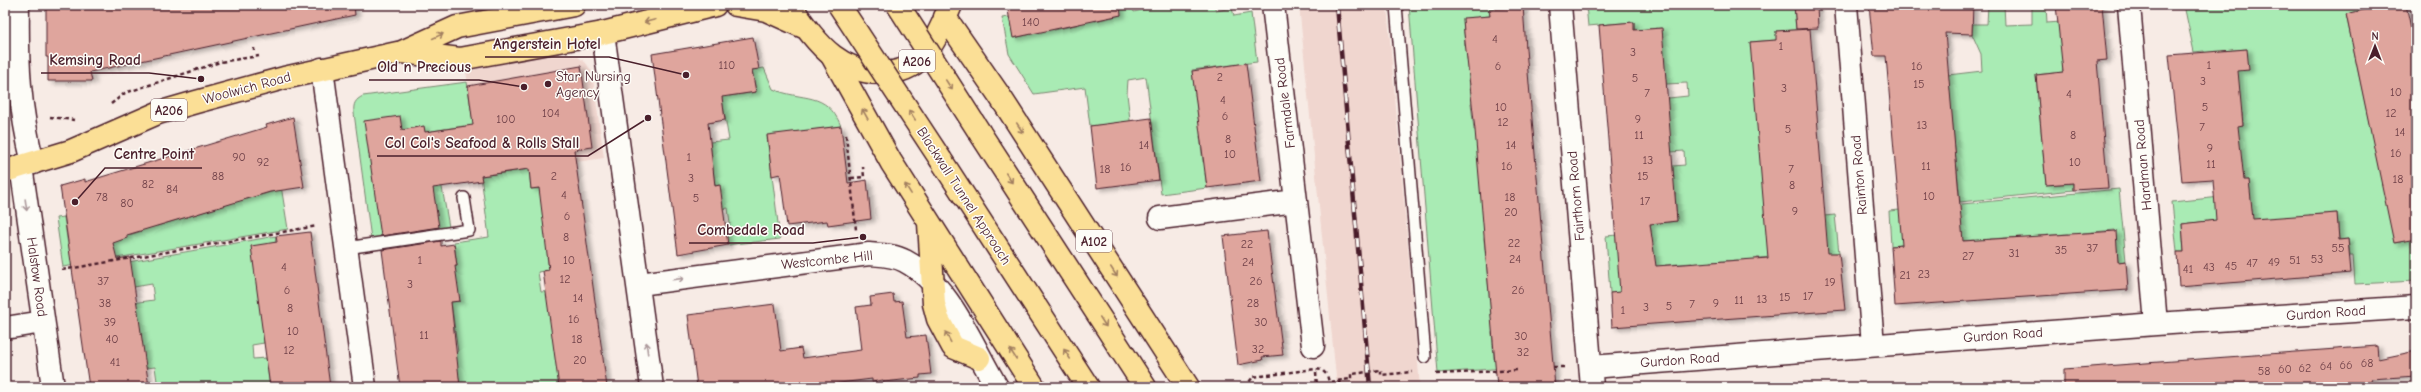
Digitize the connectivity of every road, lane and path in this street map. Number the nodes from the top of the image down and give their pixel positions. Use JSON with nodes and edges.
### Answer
{"nodes":[{"id":1,"x":18,"y":5,"type":"edge"},
{"id":2,"x":574,"y":5,"type":"edge"},
{"id":3,"x":715,"y":5,"type":"edge"},
{"id":4,"x":736,"y":5,"type":"edge"},
{"id":5,"x":790,"y":5,"type":"edge"},
{"id":6,"x":840,"y":5,"type":"edge"},
{"id":7,"x":898,"y":5,"type":"edge"},
{"id":8,"x":1273,"y":5,"type":"edge"},
{"id":9,"x":1396,"y":5,"type":"edge"},
{"id":10,"x":1560,"y":5,"type":"edge"},
{"id":11,"x":1846,"y":5,"type":"edge"},
{"id":12,"x":2129,"y":5,"type":"edge"},
{"id":13,"x":944,"y":9,"type":"edge"},
{"id":14,"x":807,"y":29,"type":"junction"},
{"id":15,"x":602,"y":33,"type":"junction"},
{"id":16,"x":11,"y":41,"type":"edge"},
{"id":17,"x":254,"y":48,"type":"dead end"},
{"id":18,"x":254,"y":51,"type":"dead end"},
{"id":19,"x":402,"y":52,"type":"junction"},
{"id":20,"x":832,"y":56,"type":"junction"},
{"id":21,"x":322,"y":69,"type":"junction"},
{"id":22,"x":113,"y":102,"type":"dead end"},
{"id":23,"x":109,"y":106,"type":"dead end"},
{"id":24,"x":47,"y":118,"type":"dead end"},
{"id":25,"x":80,"y":119,"type":"dead end"},
{"id":26,"x":847,"y":129,"type":"dead end"},
{"id":27,"x":863,"y":165,"type":"dead end"},
{"id":28,"x":20,"y":167,"type":"edge"},
{"id":29,"x":851,"y":178,"type":"junction"},
{"id":30,"x":464,"y":198,"type":"dead end"},
{"id":31,"x":1296,"y":201,"type":"junction"},
{"id":32,"x":1160,"y":218,"type":"dead end"},
{"id":33,"x":929,"y":222,"type":"junction"},
{"id":34,"x":322,"y":226,"type":"dead end"},
{"id":35,"x":856,"y":234,"type":"dead end"},
{"id":36,"x":346,"y":248,"type":"junction"},
{"id":37,"x":58,"y":271,"type":"dead end"},
{"id":38,"x":639,"y":284,"type":"junction"},
{"id":39,"x":933,"y":285,"type":"junction"},
{"id":40,"x":2416,"y":307,"type":"edge"},
{"id":41,"x":43,"y":322,"type":"junction"},
{"id":42,"x":2156,"y":324,"type":"junction"},
{"id":43,"x":5,"y":328,"type":"edge"},
{"id":44,"x":1873,"y":345,"type":"junction"},
{"id":45,"x":1313,"y":346,"type":"dead end"},
{"id":46,"x":1425,"y":357,"type":"dead end"},
{"id":47,"x":979,"y":358,"type":"joint"},
{"id":48,"x":1568,"y":366,"type":"dead end"},
{"id":49,"x":1553,"y":367,"type":"dead end"},
{"id":50,"x":1519,"y":370,"type":"dead end"},
{"id":51,"x":1416,"y":372,"type":"dead end"},
{"id":52,"x":1436,"y":374,"type":"dead end"},
{"id":53,"x":1591,"y":377,"type":"edge"},
{"id":54,"x":1339,"y":381,"type":"junction"},
{"id":55,"x":1329,"y":382,"type":"junction"},
{"id":56,"x":53,"y":387,"type":"edge"},
{"id":57,"x":365,"y":387,"type":"edge"},
{"id":58,"x":652,"y":387,"type":"edge"},
{"id":59,"x":997,"y":387,"type":"edge"},
{"id":60,"x":1034,"y":387,"type":"edge"},
{"id":61,"x":1088,"y":387,"type":"edge"},
{"id":62,"x":1145,"y":387,"type":"edge"},
{"id":63,"x":1188,"y":387,"type":"edge"},
{"id":64,"x":1245,"y":387,"type":"edge"},
{"id":65,"x":1329,"y":387,"type":"edge"},
{"id":66,"x":1340,"y":387,"type":"edge"}],
"edges":[{"from":1,"to":16,"type":"street","name":"Halstow Road"},
{"from":19,"to":2,"type":"main road","name":"Woolwich Road","number":"A206","one_way":true},
{"from":3,"to":15,"type":"main road","name":"Woolwich Road","number":"A206","one_way":true},
{"from":4,"to":14,"type":"main road","number":"A206"},
{"from":5,"to":14,"type":"main road","number":"A206"},
{"from":61,"to":6,"type":"main road","name":"Blackwall Tunnel Approach","one_way":true,"bridge":true},
{"from":7,"to":62,"type":"main road","number":"A102","one_way":true,"bridge":true},
{"from":8,"to":31,"type":"street","name":"Farmdale Road"},
{"from":9,"to":46,"type":"lane"},
{"from":10,"to":53,"type":"street","name":"Fairthorn Road"},
{"from":11,"to":44,"type":"street","name":"Rainton Road"},
{"from":12,"to":42,"type":"street","name":"Hardman Road"},
{"from":13,"to":20,"type":"main road","number":"A206"},
{"from":13,"to":63,"type":"main road","number":"A102","one_way":true},
{"from":14,"to":20,"type":"main road","number":"A206"},
{"from":15,"to":19,"type":"main road","name":"Woolwich Road","number":"A206"},
{"from":15,"to":38,"type":"street"},
{"from":16,"to":28,"type":"street","name":"Halstow Road"},
{"from":17,"to":18,"type":"path"},
{"from":19,"to":21,"type":"main road","name":"Woolwich Road","number":"A206"},
{"from":33,"to":20,"type":"main road","one_way":true},
{"from":21,"to":28,"type":"main road","name":"Woolwich Road","number":"A206"},
{"from":21,"to":36,"type":"street"},
{"from":22,"to":23,"type":"path"},
{"from":24,"to":25,"type":"path"},
{"from":26,"to":29,"type":"path"},
{"from":27,"to":29,"type":"path"},
{"from":28,"to":41,"type":"street","name":"Halstow Road","one_way":true},
{"from":29,"to":35,"type":"path"},
{"from":30,"to":36,"type":"lane"},
{"from":31,"to":32,"type":"street"},
{"from":31,"to":45,"type":"street","name":"Farmdale Road"},
{"from":33,"to":39,"type":"main road"},
{"from":60,"to":33,"type":"main road","one_way":true},
{"from":34,"to":37,"type":"path"},
{"from":36,"to":57,"type":"street"},
{"from":38,"to":39,"type":"street","name":"Westcombe Hill","one_way":true},
{"from":58,"to":38,"type":"street","one_way":true},
{"from":39,"to":47,"type":"main road"},
{"from":40,"to":42,"type":"street","name":"Gurdon Road"},
{"from":41,"to":43,"type":"street"},
{"from":41,"to":56,"type":"street","name":"Halstow Road"},
{"from":42,"to":44,"type":"street","name":"Gurdon Road"},
{"from":44,"to":53,"type":"street","name":"Gurdon Road"},
{"from":47,"to":59,"type":"street"},
{"from":48,"to":49,"type":"path"},
{"from":50,"to":52,"type":"path"},
{"from":51,"to":54,"type":"path"},
{"from":54,"to":55,"type":"path"},
{"from":54,"to":66,"type":"path"},
{"from":55,"to":64,"type":"path","bridge":true},
{"from":55,"to":65,"type":"path","bridge":true}]}
